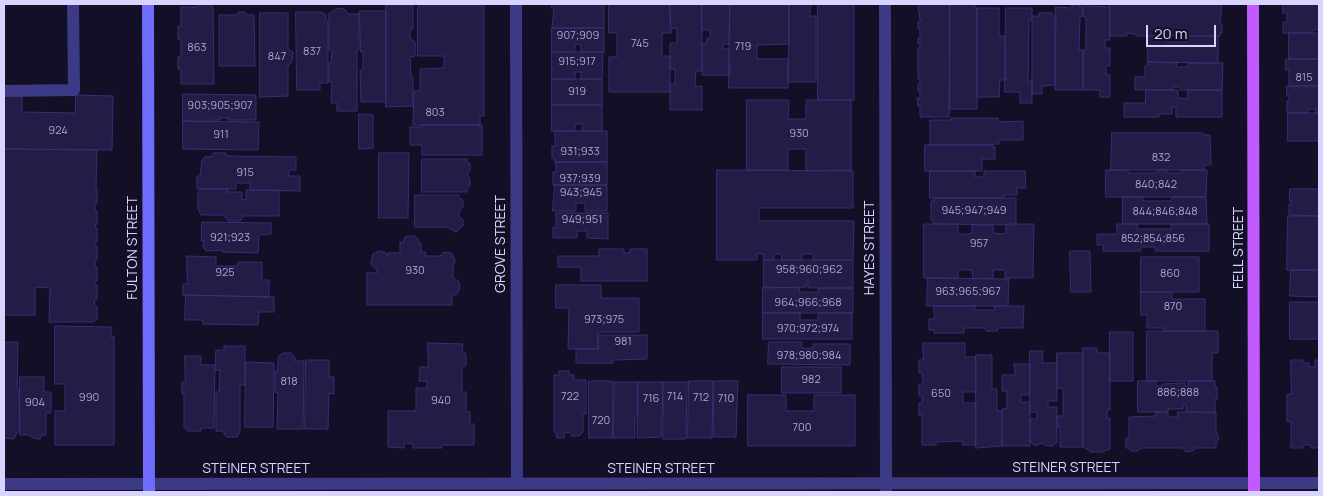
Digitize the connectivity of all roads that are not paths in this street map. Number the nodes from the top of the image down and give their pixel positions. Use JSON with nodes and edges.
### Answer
{"nodes":[{"id":1,"x":73,"y":4,"type":"edge"},
{"id":2,"x":148,"y":4,"type":"edge"},
{"id":3,"x":516,"y":4,"type":"edge"},
{"id":4,"x":885,"y":4,"type":"edge"},
{"id":5,"x":1253,"y":4,"type":"edge"},
{"id":6,"x":4,"y":91,"type":"edge"},
{"id":7,"x":1319,"y":482,"type":"edge"},
{"id":8,"x":4,"y":484,"type":"edge"},
{"id":9,"x":517,"y":484,"type":"junction"},
{"id":10,"x":149,"y":488,"type":"edge"},
{"id":11,"x":886,"y":488,"type":"edge"},
{"id":12,"x":1254,"y":488,"type":"edge"}],
"edges":[{"from":1,"to":6,"type":"street"},
{"from":2,"to":10,"type":"street","name":"FULTON STREET"},
{"from":3,"to":9,"type":"street","name":"GROVE STREET"},
{"from":4,"to":11,"type":"street","name":"HAYES STREET"},
{"from":5,"to":12,"type":"main road","name":"FELL STREET"},
{"from":7,"to":12,"type":"street","name":"STEINER STREET"},
{"from":8,"to":10,"type":"street","name":"STEINER STREET"},
{"from":9,"to":10,"type":"street","name":"STEINER STREET"},
{"from":9,"to":11,"type":"street","name":"STEINER STREET"},
{"from":11,"to":12,"type":"street","name":"STEINER STREET"}]}
